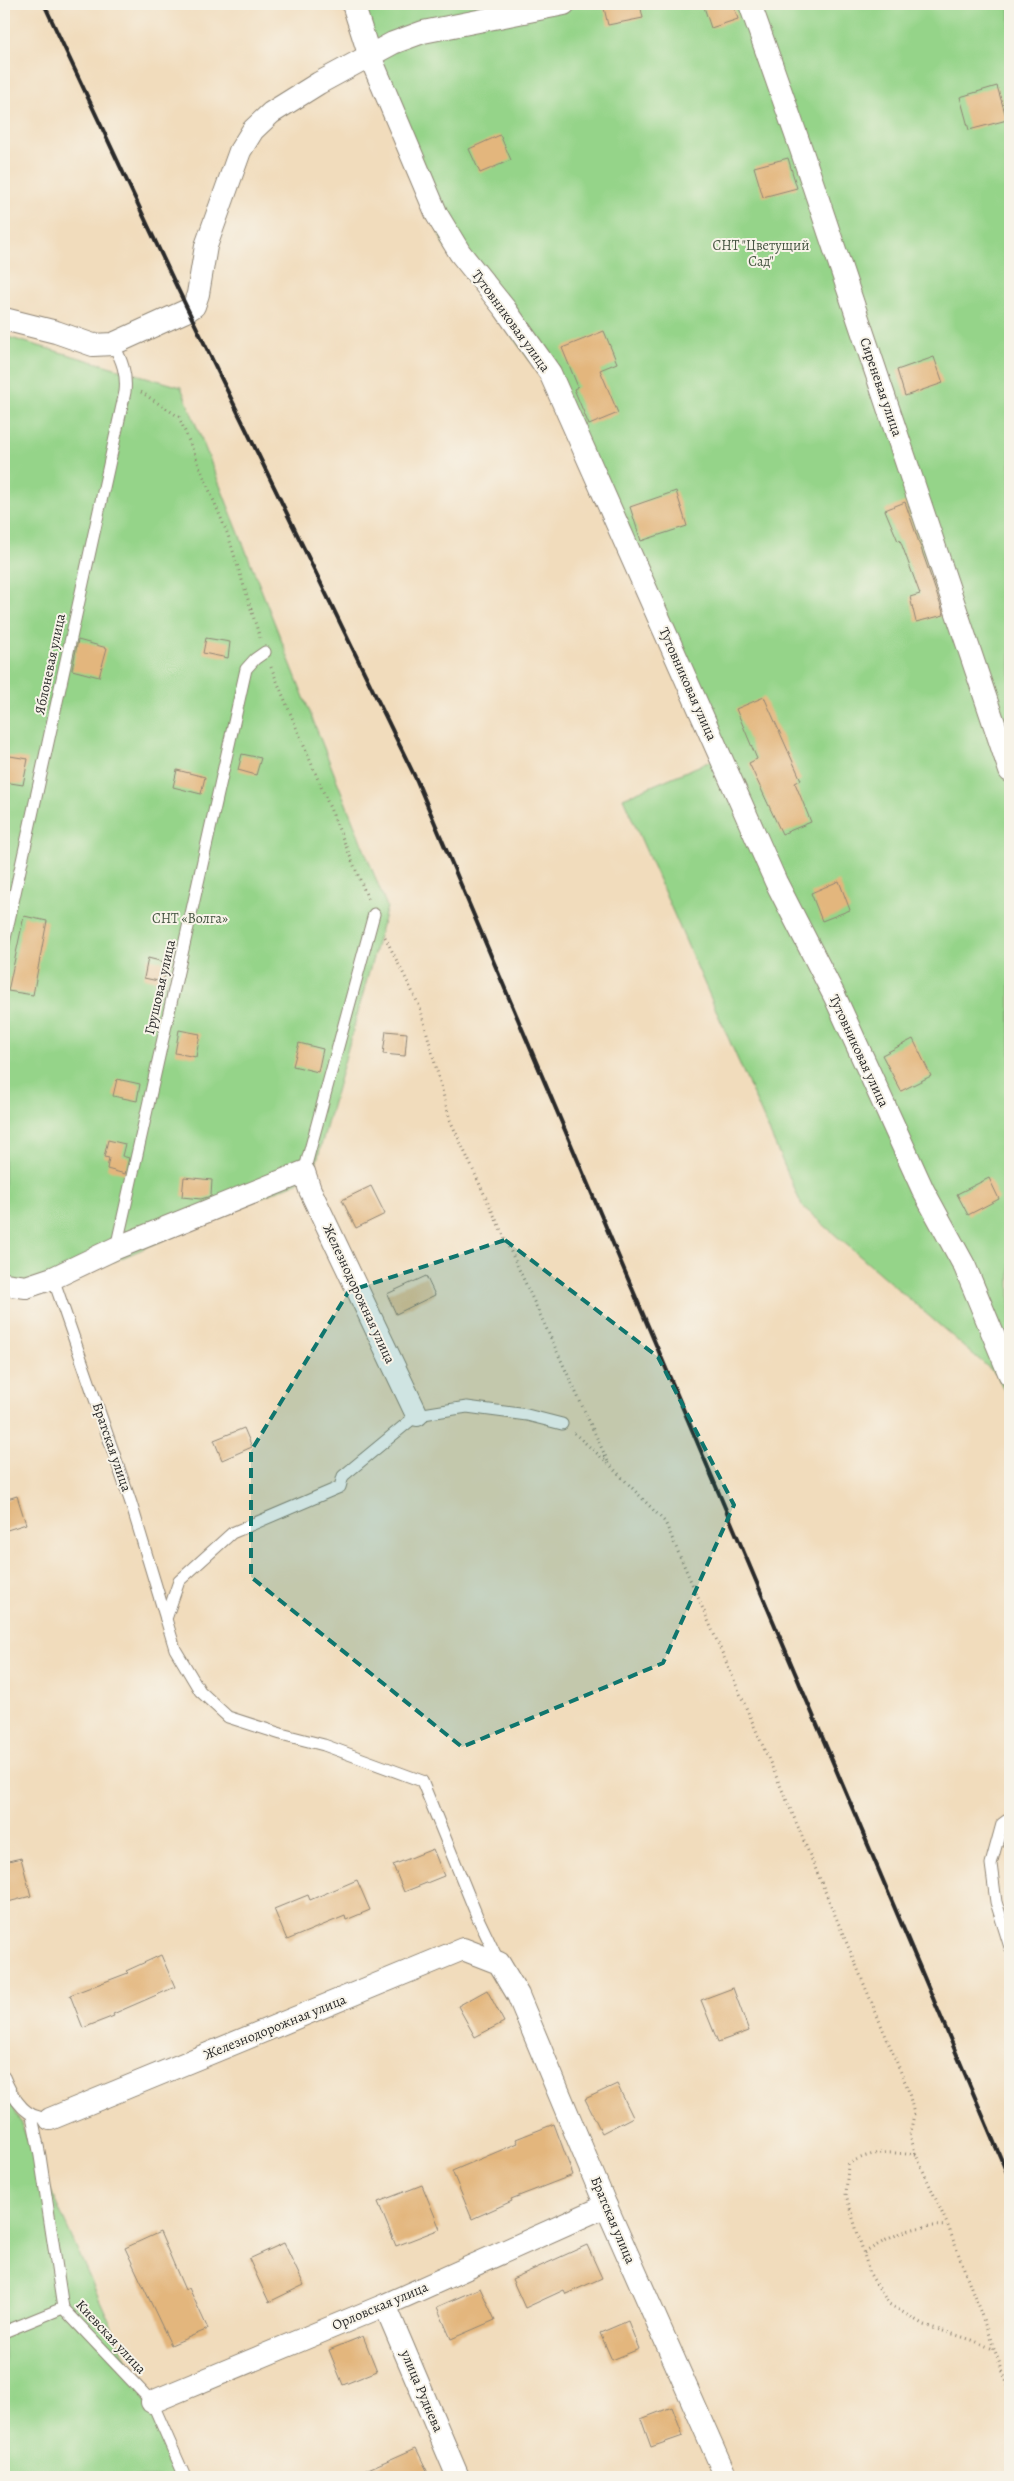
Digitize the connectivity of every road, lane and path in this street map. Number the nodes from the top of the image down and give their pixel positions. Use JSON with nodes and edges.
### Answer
{"nodes":[{"id":1,"x":353,"y":4,"type":"edge"},
{"id":2,"x":564,"y":4,"type":"edge"},
{"id":3,"x":750,"y":4,"type":"edge"},
{"id":4,"x":370,"y":54,"type":"junction"},
{"id":5,"x":4,"y":319,"type":"edge"},
{"id":6,"x":113,"y":344,"type":"junction"},
{"id":7,"x":264,"y":652,"type":"dead end"},
{"id":8,"x":1010,"y":771,"type":"edge"},
{"id":9,"x":374,"y":914,"type":"dead end"},
{"id":10,"x":4,"y":943,"type":"edge"},
{"id":11,"x":304,"y":1172,"type":"junction"},
{"id":12,"x":116,"y":1248,"type":"junction"},
{"id":13,"x":53,"y":1278,"type":"junction"},
{"id":14,"x":4,"y":1284,"type":"edge"},
{"id":15,"x":1010,"y":1375,"type":"edge"},
{"id":16,"x":417,"y":1415,"type":"junction"},
{"id":17,"x":562,"y":1424,"type":"joint"},
{"id":18,"x":166,"y":1619,"type":"junction"},
{"id":19,"x":1010,"y":1818,"type":"edge"},
{"id":20,"x":1010,"y":1947,"type":"edge"},
{"id":21,"x":499,"y":1963,"type":"junction"},
{"id":22,"x":5,"y":2081,"type":"edge"},
{"id":23,"x":41,"y":2118,"type":"junction"},
{"id":24,"x":916,"y":2155,"type":"junction"},
{"id":25,"x":606,"y":2206,"type":"junction"},
{"id":26,"x":948,"y":2226,"type":"junction"},
{"id":27,"x":864,"y":2252,"type":"junction"},
{"id":28,"x":385,"y":2305,"type":"junction"},
{"id":29,"x":63,"y":2308,"type":"junction"},
{"id":30,"x":4,"y":2332,"type":"edge"},
{"id":31,"x":993,"y":2350,"type":"junction"},
{"id":32,"x":1010,"y":2391,"type":"edge"},
{"id":33,"x":152,"y":2402,"type":"junction"},
{"id":34,"x":185,"y":2477,"type":"edge"},
{"id":35,"x":458,"y":2477,"type":"edge"},
{"id":36,"x":726,"y":2477,"type":"edge"}],
"edges":[{"from":1,"to":4,"type":"street","name":"Тутовниковая улица"},
{"from":2,"to":4,"type":"street"},
{"from":3,"to":8,"type":"street","name":"Сиреневая улица"},
{"from":4,"to":6,"type":"street"},
{"from":4,"to":15,"type":"street","name":"Тутовниковая улица"},
{"from":5,"to":6,"type":"street"},
{"from":6,"to":10,"type":"lane","name":"Яблоневая улица"},
{"from":7,"to":12,"type":"lane","name":"Грушовая улица"},
{"from":9,"to":11,"type":"lane"},
{"from":11,"to":12,"type":"street"},
{"from":11,"to":16,"type":"street","name":"Железнодорожная улица"},
{"from":12,"to":13,"type":"street"},
{"from":13,"to":14,"type":"street"},
{"from":13,"to":18,"type":"lane","name":"Братская улица"},
{"from":16,"to":17,"type":"lane"},
{"from":16,"to":18,"type":"lane"},
{"from":17,"to":24,"type":"path"},
{"from":18,"to":21,"type":"lane","name":"Братская улица"},
{"from":19,"to":20,"type":"lane"},
{"from":21,"to":23,"type":"street","name":"Железнодорожная улица"},
{"from":21,"to":25,"type":"street","name":"Братская улица"},
{"from":22,"to":23,"type":"lane"},
{"from":23,"to":29,"type":"lane","name":"Киевская улица"},
{"from":24,"to":26,"type":"path"},
{"from":24,"to":27,"type":"path"},
{"from":25,"to":28,"type":"street","name":"Орловская улица"},
{"from":25,"to":36,"type":"street","name":"Братская улица"},
{"from":26,"to":27,"type":"path"},
{"from":26,"to":31,"type":"path"},
{"from":27,"to":31,"type":"path"},
{"from":28,"to":33,"type":"street","name":"Орловская улица"},
{"from":28,"to":35,"type":"street","name":"улица Руднева"},
{"from":29,"to":30,"type":"lane"},
{"from":29,"to":33,"type":"lane","name":"Киевская улица"},
{"from":31,"to":32,"type":"path"},
{"from":33,"to":34,"type":"lane","name":"Киевская улица"}]}
